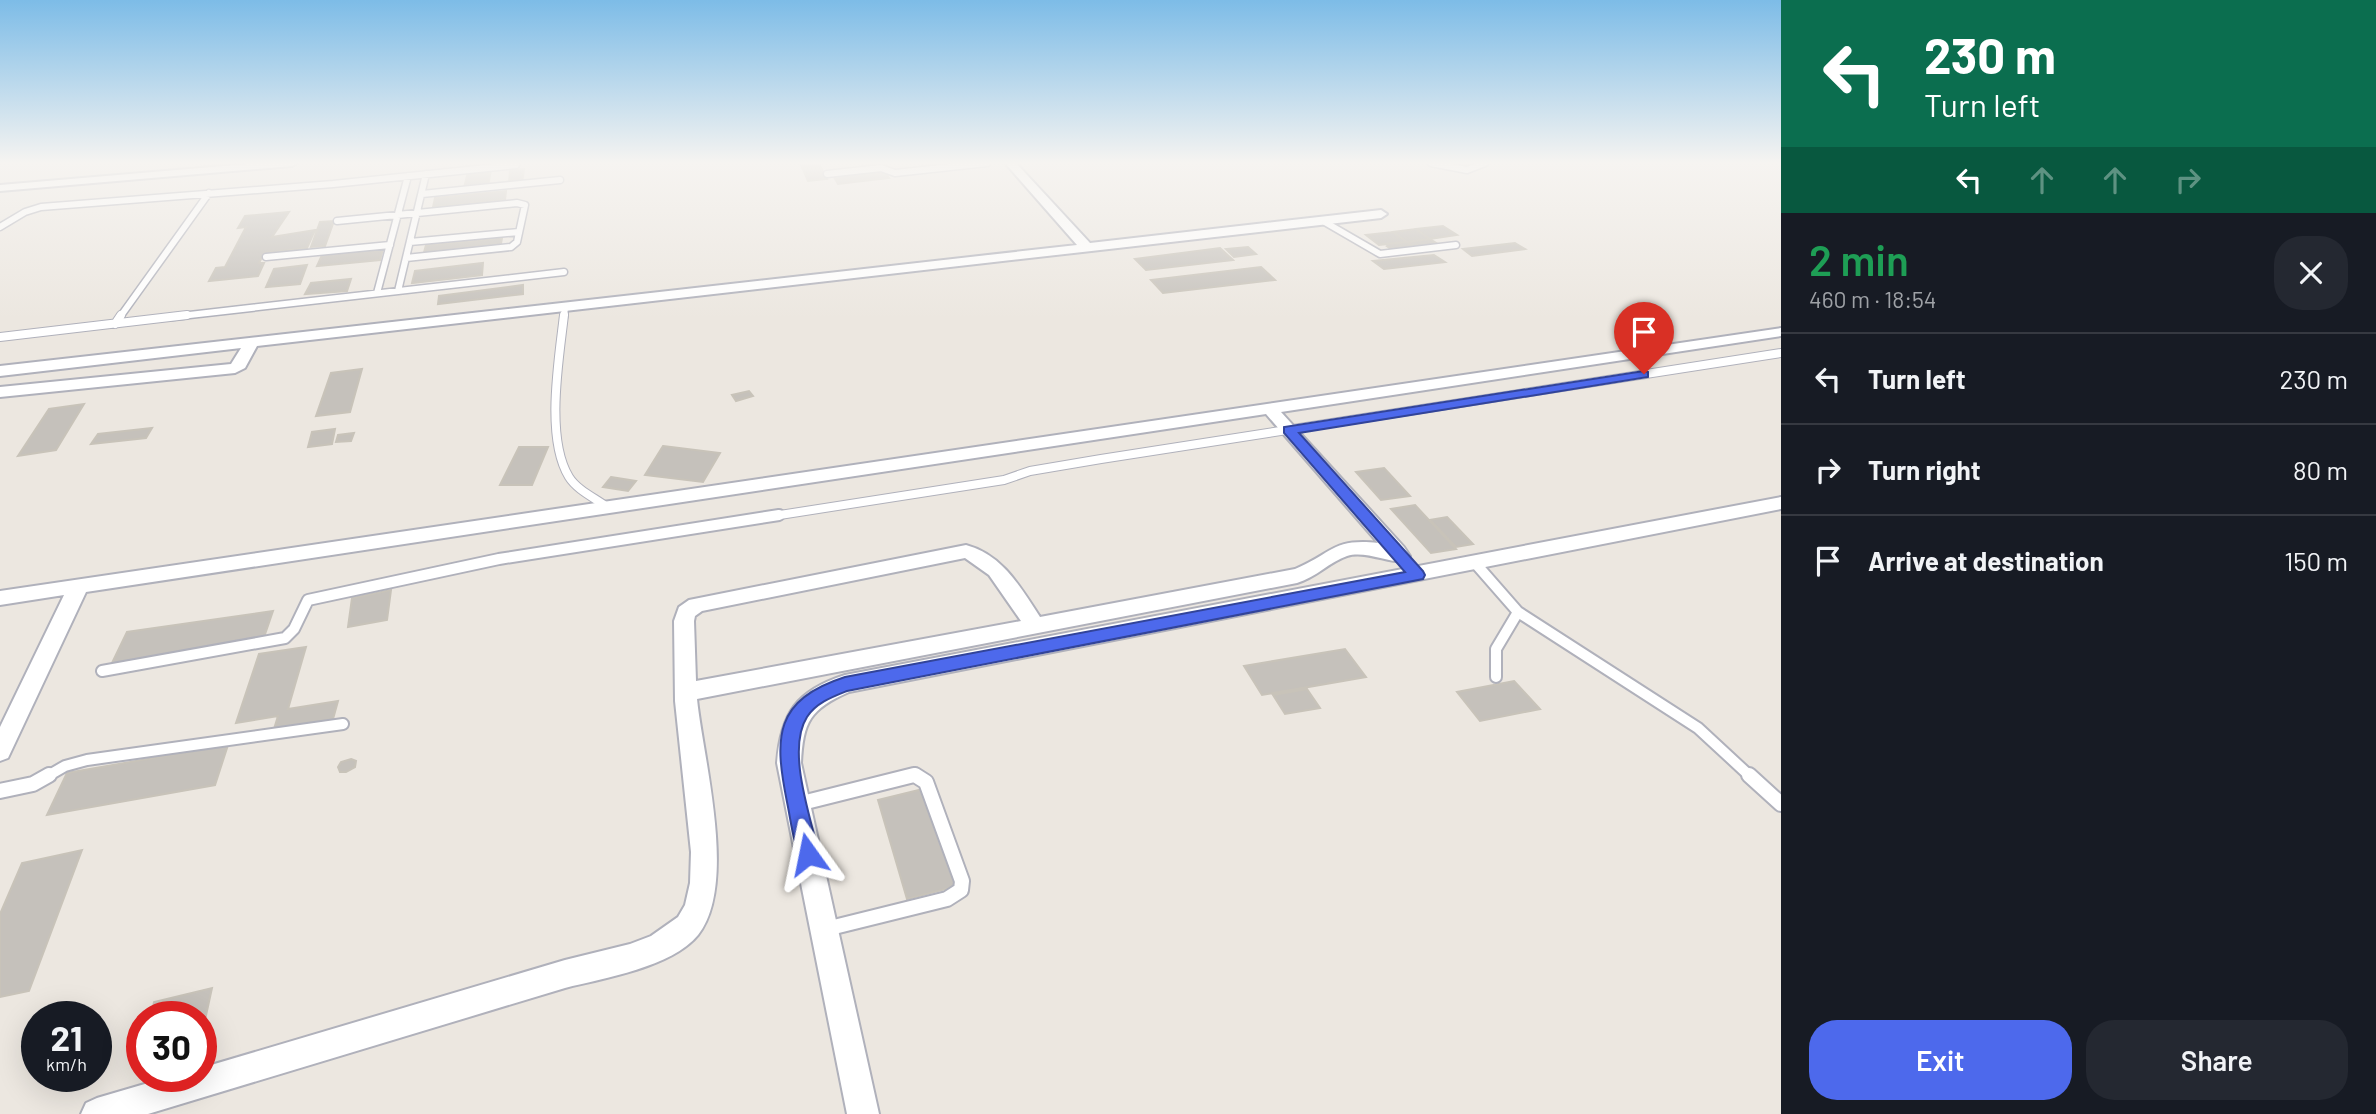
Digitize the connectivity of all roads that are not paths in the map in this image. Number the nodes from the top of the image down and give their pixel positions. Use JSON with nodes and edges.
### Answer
{"nodes":[{"id":1,"x":20,"y":215,"type":"edge"},
{"id":2,"x":193,"y":215,"type":"edge"},
{"id":3,"x":388,"y":215,"type":"edge"},
{"id":4,"x":398,"y":215,"type":"edge"},
{"id":5,"x":416,"y":215,"type":"edge"},
{"id":6,"x":522,"y":215,"type":"edge"},
{"id":7,"x":1057,"y":215,"type":"edge"},
{"id":8,"x":1373,"y":215,"type":"edge"},
{"id":9,"x":337,"y":220,"type":"dead end"},
{"id":10,"x":1323,"y":221,"type":"junction"},
{"id":11,"x":0,"y":227,"type":"edge"},
{"id":12,"x":519,"y":232,"type":"junction"},
{"id":13,"x":410,"y":242,"type":"junction"},
{"id":14,"x":390,"y":245,"type":"junction"},
{"id":15,"x":1456,"y":245,"type":"dead end"},
{"id":16,"x":1087,"y":248,"type":"junction"},
{"id":17,"x":266,"y":257,"type":"dead end"},
{"id":18,"x":406,"y":258,"type":"junction"},
{"id":19,"x":564,"y":272,"type":"dead end"},
{"id":20,"x":398,"y":291,"type":"junction"},
{"id":21,"x":377,"y":293,"type":"junction"},
{"id":22,"x":565,"y":307,"type":"junction"},
{"id":23,"x":115,"y":324,"type":"junction"},
{"id":24,"x":1781,"y":332,"type":"edge"},
{"id":25,"x":0,"y":337,"type":"edge"},
{"id":26,"x":251,"y":343,"type":"junction"},
{"id":27,"x":1781,"y":353,"type":"edge"},
{"id":28,"x":0,"y":372,"type":"edge"},
{"id":29,"x":0,"y":392,"type":"edge"},
{"id":30,"x":1268,"y":407,"type":"junction"},
{"id":31,"x":1289,"y":430,"type":"junction"},
{"id":32,"x":1781,"y":503,"type":"edge"},
{"id":33,"x":607,"y":507,"type":"junction"},
{"id":34,"x":1397,"y":552,"type":"junction"},
{"id":35,"x":1476,"y":564,"type":"junction"},
{"id":36,"x":1417,"y":575,"type":"junction"},
{"id":37,"x":79,"y":586,"type":"junction"},
{"id":38,"x":0,"y":598,"type":"edge"},
{"id":39,"x":1518,"y":612,"type":"junction"},
{"id":40,"x":1035,"y":626,"type":"junction"},
{"id":41,"x":102,"y":671,"type":"dead end"},
{"id":42,"x":1496,"y":677,"type":"dead end"},
{"id":43,"x":686,"y":692,"type":"junction"},
{"id":44,"x":343,"y":724,"type":"dead end"},
{"id":45,"x":0,"y":751,"type":"edge"},
{"id":46,"x":0,"y":791,"type":"edge"},
{"id":47,"x":798,"y":804,"type":"junction"},
{"id":48,"x":1781,"y":804,"type":"edge"},
{"id":49,"x":824,"y":930,"type":"junction"},
{"id":50,"x":857,"y":1113,"type":"edge"},
{"id":51,"x":97,"y":1114,"type":"edge"}],
"edges":[{"from":1,"to":11,"type":"lane"},
{"from":2,"to":23,"type":"lane"},
{"from":3,"to":9,"type":"lane"},
{"from":4,"to":14,"type":"lane"},
{"from":5,"to":13,"type":"lane"},
{"from":6,"to":12,"type":"lane"},
{"from":7,"to":16,"type":"street"},
{"from":8,"to":10,"type":"street"},
{"from":10,"to":15,"type":"lane"},
{"from":10,"to":16,"type":"street"},
{"from":12,"to":13,"type":"lane"},
{"from":12,"to":18,"type":"lane"},
{"from":13,"to":18,"type":"lane"},
{"from":14,"to":17,"type":"lane"},
{"from":14,"to":21,"type":"lane"},
{"from":16,"to":22,"type":"street"},
{"from":18,"to":20,"type":"lane"},
{"from":19,"to":20,"type":"lane"},
{"from":20,"to":21,"type":"lane"},
{"from":21,"to":23,"type":"lane"},
{"from":22,"to":26,"type":"street"},
{"from":22,"to":33,"type":"lane"},
{"from":23,"to":25,"type":"lane"},
{"from":24,"to":30,"type":"street"},
{"from":26,"to":28,"type":"street"},
{"from":26,"to":29,"type":"street"},
{"from":27,"to":31,"type":"lane"},
{"from":30,"to":31,"type":"street"},
{"from":30,"to":33,"type":"street"},
{"from":31,"to":34,"type":"street"},
{"from":31,"to":41,"type":"lane"},
{"from":32,"to":35,"type":"street"},
{"from":33,"to":37,"type":"street"},
{"from":34,"to":36,"type":"street"},
{"from":34,"to":40,"type":"street"},
{"from":35,"to":36,"type":"street"},
{"from":35,"to":39,"type":"lane"},
{"from":36,"to":47,"type":"street"},
{"from":37,"to":38,"type":"street"},
{"from":37,"to":45,"type":"street"},
{"from":39,"to":42,"type":"lane"},
{"from":39,"to":48,"type":"lane"},
{"from":40,"to":43,"type":"street"},
{"from":40,"to":43,"type":"street"},
{"from":43,"to":51,"type":"street"},
{"from":44,"to":46,"type":"lane"},
{"from":47,"to":49,"type":"street"},
{"from":47,"to":49,"type":"lane"},
{"from":49,"to":50,"type":"street"}]}
